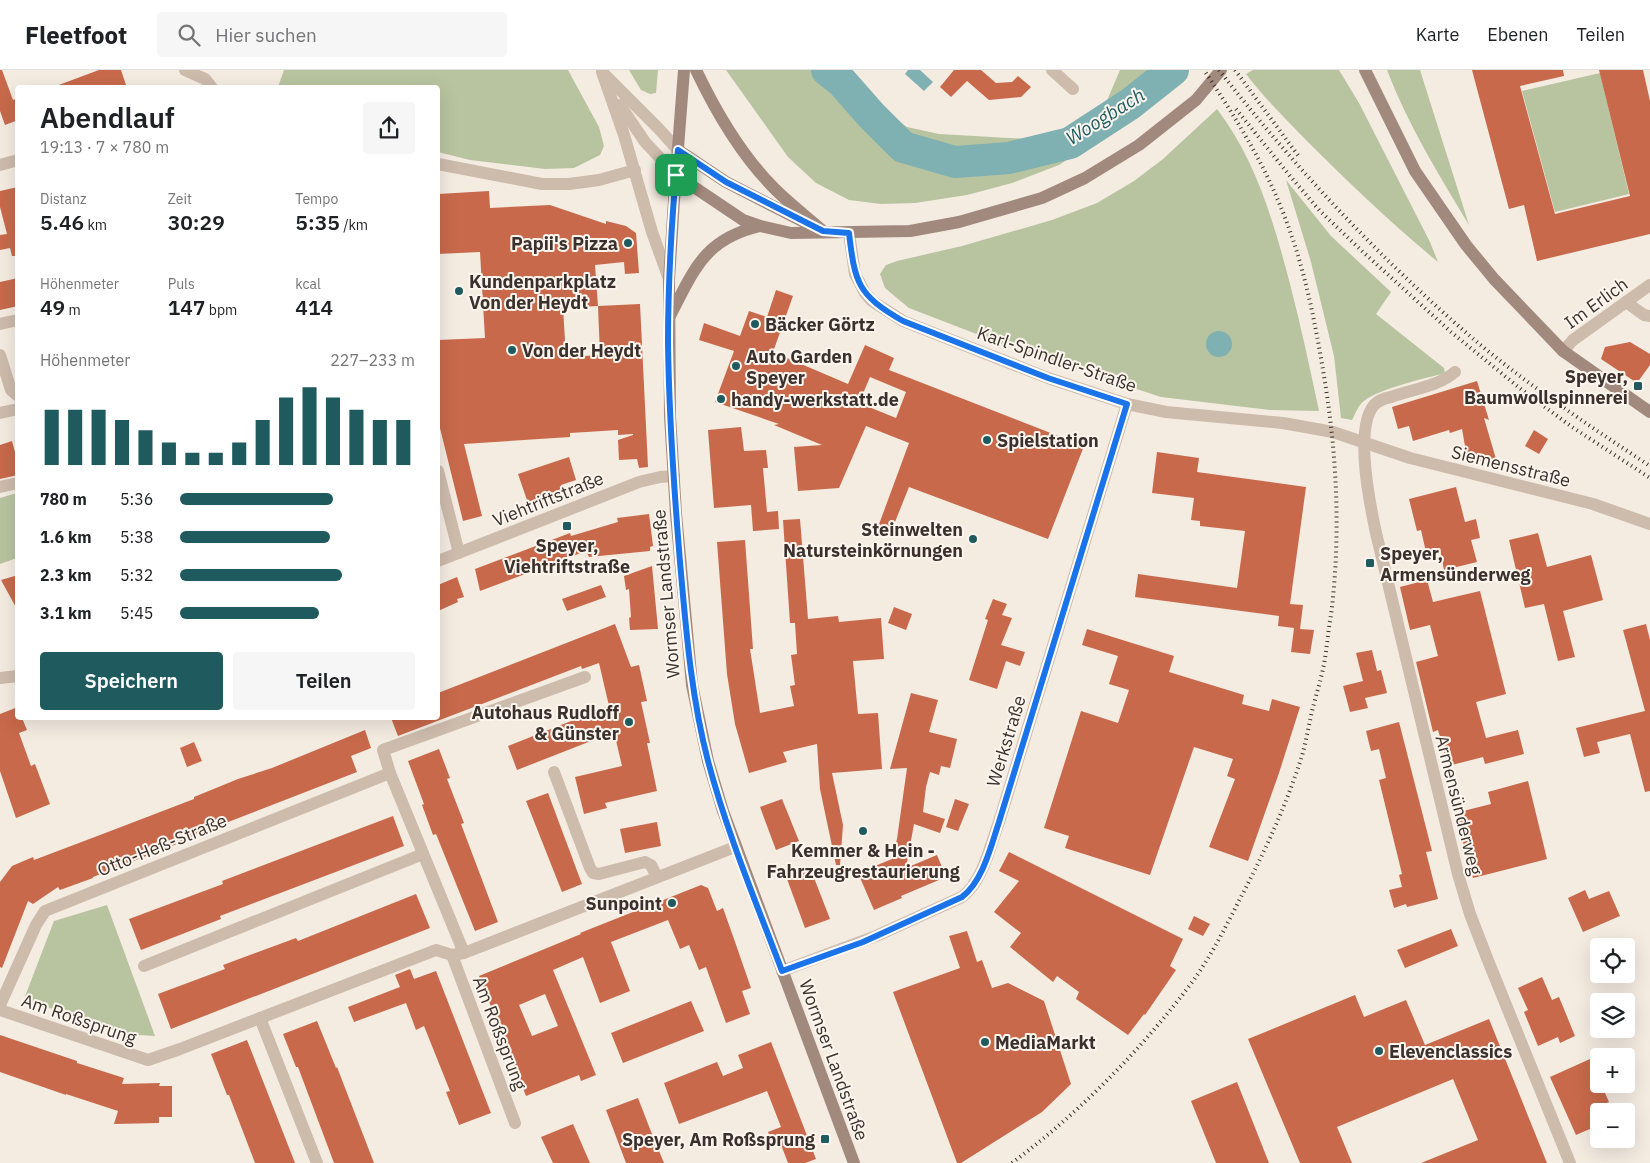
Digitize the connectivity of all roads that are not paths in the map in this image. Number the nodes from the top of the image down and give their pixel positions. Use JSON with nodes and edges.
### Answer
{"nodes":[{"id":1,"x":185,"y":70,"type":"edge"},
{"id":2,"x":684,"y":70,"type":"edge"},
{"id":3,"x":696,"y":70,"type":"edge"},
{"id":4,"x":1052,"y":70,"type":"edge"},
{"id":5,"x":1221,"y":70,"type":"edge"},
{"id":6,"x":1365,"y":70,"type":"edge"},
{"id":7,"x":602,"y":71,"type":"edge"},
{"id":8,"x":210,"y":85,"type":"edge"},
{"id":9,"x":1073,"y":89,"type":"dead end"},
{"id":10,"x":678,"y":150,"type":"junction"},
{"id":11,"x":15,"y":161,"type":"edge"},
{"id":12,"x":440,"y":164,"type":"edge"},
{"id":13,"x":0,"y":165,"type":"edge"},
{"id":14,"x":635,"y":170,"type":"junction"},
{"id":15,"x":676,"y":175,"type":"junction"},
{"id":16,"x":760,"y":226,"type":"junction"},
{"id":17,"x":823,"y":231,"type":"junction"},
{"id":18,"x":849,"y":233,"type":"junction"},
{"id":19,"x":669,"y":280,"type":"junction"},
{"id":20,"x":1650,"y":285,"type":"edge"},
{"id":21,"x":1626,"y":302,"type":"junction"},
{"id":22,"x":1650,"y":316,"type":"edge"},
{"id":23,"x":669,"y":318,"type":"junction"},
{"id":24,"x":15,"y":321,"type":"edge"},
{"id":25,"x":0,"y":324,"type":"edge"},
{"id":26,"x":1563,"y":351,"type":"junction"},
{"id":27,"x":0,"y":355,"type":"edge"},
{"id":28,"x":1455,"y":372,"type":"dead end"},
{"id":29,"x":15,"y":393,"type":"edge"},
{"id":30,"x":1127,"y":404,"type":"junction"},
{"id":31,"x":15,"y":410,"type":"edge"},
{"id":32,"x":1650,"y":412,"type":"edge"},
{"id":33,"x":0,"y":413,"type":"edge"},
{"id":34,"x":1364,"y":442,"type":"junction"},
{"id":35,"x":674,"y":476,"type":"junction"},
{"id":36,"x":440,"y":478,"type":"edge"},
{"id":37,"x":15,"y":483,"type":"edge"},
{"id":38,"x":0,"y":487,"type":"edge"},
{"id":39,"x":1650,"y":524,"type":"edge"},
{"id":40,"x":459,"y":553,"type":"junction"},
{"id":41,"x":440,"y":560,"type":"edge"},
{"id":42,"x":15,"y":676,"type":"edge"},
{"id":43,"x":585,"y":677,"type":"dead end"},
{"id":44,"x":0,"y":678,"type":"edge"},
{"id":45,"x":554,"y":772,"type":"dead end"},
{"id":46,"x":390,"y":773,"type":"junction"},
{"id":47,"x":735,"y":847,"type":"junction"},
{"id":48,"x":423,"y":854,"type":"junction"},
{"id":49,"x":657,"y":877,"type":"junction"},
{"id":50,"x":458,"y":954,"type":"junction"},
{"id":51,"x":144,"y":966,"type":"dead end"},
{"id":52,"x":782,"y":971,"type":"junction"},
{"id":53,"x":0,"y":1006,"type":"edge"},
{"id":54,"x":0,"y":1010,"type":"edge"},
{"id":55,"x":260,"y":1018,"type":"junction"},
{"id":56,"x":515,"y":1123,"type":"dead end"},
{"id":57,"x":317,"y":1163,"type":"edge"},
{"id":58,"x":854,"y":1163,"type":"edge"},
{"id":59,"x":1570,"y":1163,"type":"edge"}],
"edges":[{"from":1,"to":8,"type":"street"},
{"from":2,"to":10,"type":"main road","name":"Wormser Landstraße"},
{"from":3,"to":17,"type":"main road"},
{"from":4,"to":9,"type":"street"},
{"from":5,"to":18,"type":"main road"},
{"from":6,"to":26,"type":"main road"},
{"from":7,"to":10,"type":"street"},
{"from":7,"to":14,"type":"street"},
{"from":7,"to":15,"type":"street"},
{"from":10,"to":15,"type":"main road","name":"Wormser Landstraße"},
{"from":10,"to":17,"type":"main road"},
{"from":11,"to":13,"type":"street"},
{"from":12,"to":14,"type":"street"},
{"from":14,"to":19,"type":"street"},
{"from":15,"to":16,"type":"main road"},
{"from":15,"to":19,"type":"main road","name":"Wormser Landstraße"},
{"from":16,"to":17,"type":"main road"},
{"from":16,"to":23,"type":"main road"},
{"from":17,"to":18,"type":"main road"},
{"from":18,"to":30,"type":"street","name":"Karl-Spindler-Straße"},
{"from":19,"to":23,"type":"main road","name":"Wormser Landstraße"},
{"from":20,"to":21,"type":"street","name":"Im Erlich"},
{"from":21,"to":22,"type":"street"},
{"from":21,"to":26,"type":"street","name":"Im Erlich"},
{"from":23,"to":35,"type":"main road","name":"Wormser Landstraße"},
{"from":24,"to":25,"type":"street"},
{"from":26,"to":32,"type":"main road"},
{"from":27,"to":29,"type":"street"},
{"from":28,"to":34,"type":"street"},
{"from":30,"to":34,"type":"street","name":"Karl-Spindler-Straße"},
{"from":30,"to":52,"type":"street","name":"Werkstraße"},
{"from":31,"to":33,"type":"street"},
{"from":34,"to":39,"type":"street","name":"Siemensstraße"},
{"from":34,"to":59,"type":"street","name":"Armensünderweg"},
{"from":35,"to":40,"type":"street","name":"Viehtriftstraße"},
{"from":35,"to":47,"type":"main road","name":"Wormser Landstraße"},
{"from":36,"to":40,"type":"street"},
{"from":37,"to":38,"type":"street"},
{"from":40,"to":41,"type":"street","name":"Viehtriftstraße"},
{"from":42,"to":44,"type":"street"},
{"from":43,"to":46,"type":"street"},
{"from":45,"to":49,"type":"street"},
{"from":46,"to":48,"type":"street"},
{"from":46,"to":53,"type":"street","name":"Otto-Heß-Straße"},
{"from":47,"to":49,"type":"street","name":"Am Roßsprung"},
{"from":47,"to":52,"type":"main road","name":"Wormser Landstraße"},
{"from":48,"to":50,"type":"street"},
{"from":48,"to":51,"type":"street"},
{"from":49,"to":50,"type":"street","name":"Am Roßsprung"},
{"from":50,"to":55,"type":"street","name":"Am Roßsprung"},
{"from":50,"to":56,"type":"street","name":"Am Roßsprung"},
{"from":52,"to":58,"type":"main road","name":"Wormser Landstraße"},
{"from":54,"to":55,"type":"street","name":"Am Roßsprung"},
{"from":55,"to":57,"type":"street"}]}
